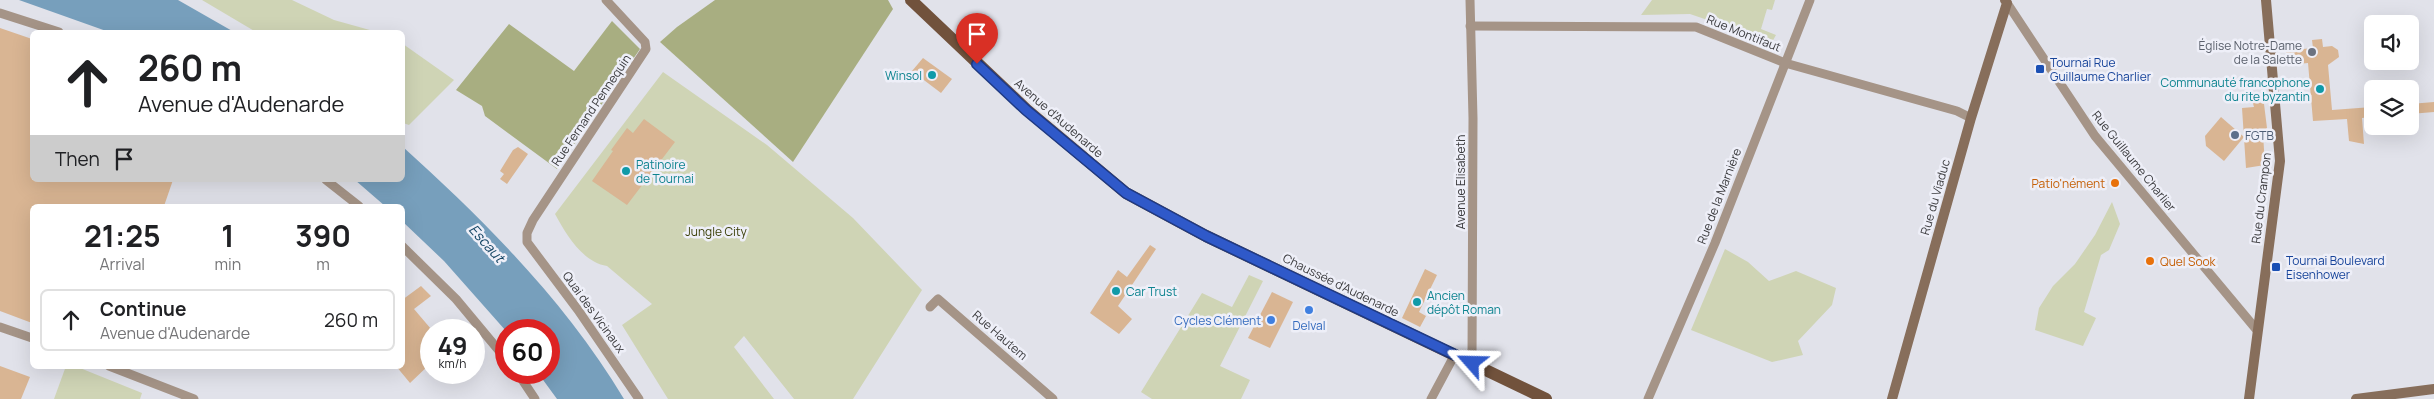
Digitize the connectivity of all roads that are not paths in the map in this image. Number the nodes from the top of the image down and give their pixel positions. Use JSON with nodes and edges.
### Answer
{"nodes":[{"id":1,"x":606,"y":0,"type":"edge"},
{"id":2,"x":910,"y":0,"type":"edge"},
{"id":3,"x":1470,"y":0,"type":"edge"},
{"id":4,"x":1810,"y":0,"type":"edge"},
{"id":5,"x":2266,"y":0,"type":"edge"},
{"id":6,"x":2006,"y":1,"type":"edge"},
{"id":7,"x":0,"y":13,"type":"edge"},
{"id":8,"x":1470,"y":26,"type":"junction"},
{"id":9,"x":53,"y":30,"type":"edge"},
{"id":10,"x":1784,"y":63,"type":"junction"},
{"id":11,"x":1971,"y":118,"type":"junction"},
{"id":12,"x":329,"y":182,"type":"edge"},
{"id":13,"x":1126,"y":193,"type":"joint"},
{"id":14,"x":356,"y":204,"type":"edge"},
{"id":15,"x":527,"y":242,"type":"joint"},
{"id":16,"x":405,"y":249,"type":"edge"},
{"id":17,"x":930,"y":307,"type":"dead end"},
{"id":18,"x":0,"y":326,"type":"edge"},
{"id":19,"x":2256,"y":330,"type":"junction"},
{"id":20,"x":30,"y":337,"type":"edge"},
{"id":21,"x":495,"y":346,"type":"edge"},
{"id":22,"x":1454,"y":356,"type":"junction"},
{"id":23,"x":1472,"y":363,"type":"junction"},
{"id":24,"x":117,"y":369,"type":"edge"},
{"id":25,"x":525,"y":384,"type":"edge"},
{"id":26,"x":2434,"y":389,"type":"edge"},
{"id":27,"x":194,"y":399,"type":"edge"},
{"id":28,"x":535,"y":399,"type":"edge"},
{"id":29,"x":639,"y":399,"type":"edge"},
{"id":30,"x":1053,"y":399,"type":"edge"},
{"id":31,"x":1431,"y":399,"type":"edge"},
{"id":32,"x":1546,"y":399,"type":"edge"},
{"id":33,"x":1648,"y":399,"type":"edge"},
{"id":34,"x":1892,"y":399,"type":"edge"},
{"id":35,"x":2249,"y":399,"type":"edge"},
{"id":36,"x":2356,"y":399,"type":"edge"}],
"edges":[{"from":1,"to":15,"type":"street","name":"Rue Fernand Pennequin"},
{"from":2,"to":13,"type":"main road","name":"Avenue d'Audenarde"},
{"from":3,"to":8,"type":"street","name":"Avenue Elisabeth"},
{"from":4,"to":10,"type":"street","name":"Rue de la Marnière"},
{"from":5,"to":19,"type":"street","name":"Rue du Crampon"},
{"from":6,"to":11,"type":"street","name":"Rue du Viaduc"},
{"from":6,"to":19,"type":"street","name":"Rue Guillaume Charlier"},
{"from":7,"to":9,"type":"street"},
{"from":8,"to":10,"type":"street","name":"Rue Montifaut"},
{"from":8,"to":23,"type":"street","name":"Avenue Elisabeth"},
{"from":10,"to":11,"type":"street","name":"Rue Montifaut"},
{"from":10,"to":33,"type":"street","name":"Rue de la Marnière"},
{"from":11,"to":34,"type":"street","name":"Rue du Viaduc"},
{"from":12,"to":14,"type":"street"},
{"from":13,"to":22,"type":"main road","name":"Chaussée d'Audenarde"},
{"from":15,"to":29,"type":"street","name":"Quai des Vicinaux"},
{"from":16,"to":21,"type":"street"},
{"from":17,"to":30,"type":"street","name":"Rue Hautem"},
{"from":18,"to":20,"type":"street"},
{"from":19,"to":35,"type":"street","name":"Rue du Crampon"},
{"from":22,"to":23,"type":"main road","name":"Chaussée d'Audenarde"},
{"from":22,"to":31,"type":"street"},
{"from":23,"to":32,"type":"main road","name":"Chaussée d'Audenarde"},
{"from":24,"to":27,"type":"street"},
{"from":25,"to":28,"type":"street"},
{"from":26,"to":36,"type":"street"}]}
